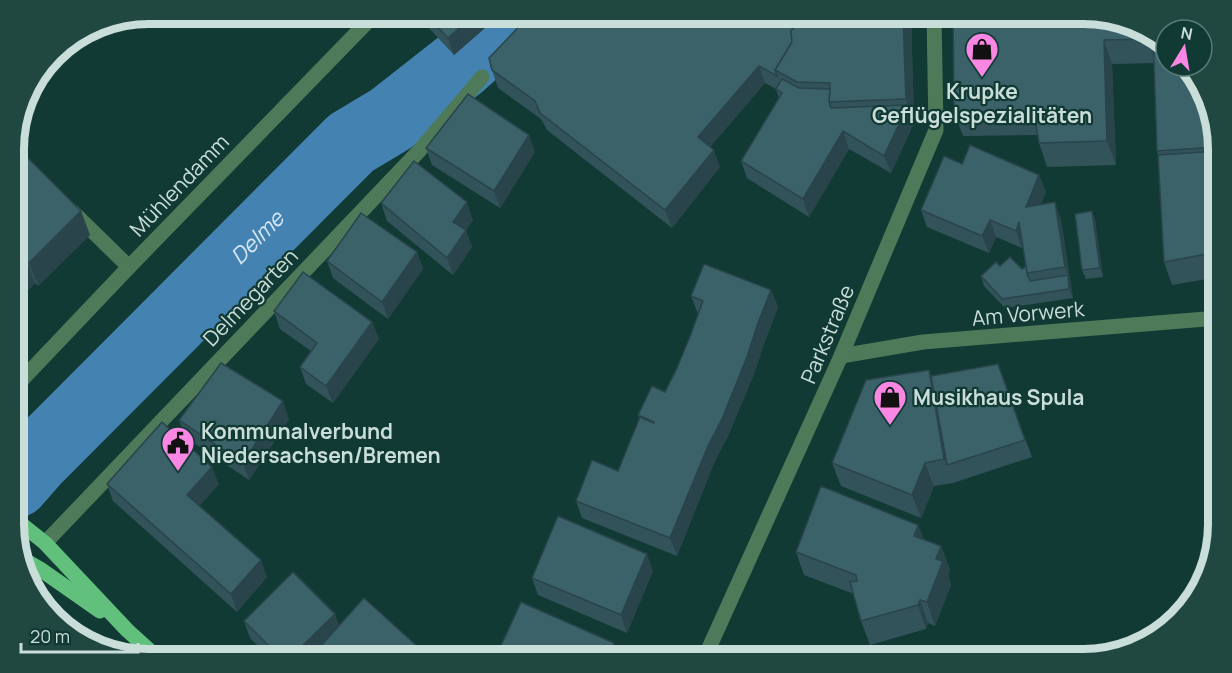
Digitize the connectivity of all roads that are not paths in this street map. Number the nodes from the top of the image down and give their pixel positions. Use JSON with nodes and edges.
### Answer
{"nodes":[{"id":1,"x":365,"y":24,"type":"edge"},
{"id":2,"x":934,"y":24,"type":"edge"},
{"id":3,"x":482,"y":77,"type":"dead end"},
{"id":4,"x":62,"y":202,"type":"edge"},
{"id":5,"x":129,"y":267,"type":"junction"},
{"id":6,"x":1208,"y":319,"type":"edge"},
{"id":7,"x":841,"y":356,"type":"junction"},
{"id":8,"x":24,"y":378,"type":"edge"},
{"id":9,"x":24,"y":527,"type":"edge"},
{"id":10,"x":45,"y":543,"type":"junction"},
{"id":11,"x":31,"y":564,"type":"edge"},
{"id":12,"x":127,"y":630,"type":"junction"},
{"id":13,"x":147,"y":649,"type":"edge"},
{"id":14,"x":709,"y":649,"type":"edge"}],
"edges":[{"from":1,"to":5,"type":"street","name":"Mühlendamm"},
{"from":2,"to":7,"type":"street","name":"Parkstraße"},
{"from":3,"to":10,"type":"street","name":"Delmegarten"},
{"from":4,"to":5,"type":"street"},
{"from":5,"to":8,"type":"street","name":"Mühlendamm"},
{"from":6,"to":7,"type":"street","name":"Am Vorwerk"},
{"from":7,"to":14,"type":"street","name":"Parkstraße"},
{"from":9,"to":10,"type":"main road"},
{"from":10,"to":12,"type":"main road"},
{"from":11,"to":12,"type":"main road"},
{"from":12,"to":13,"type":"main road"}]}
